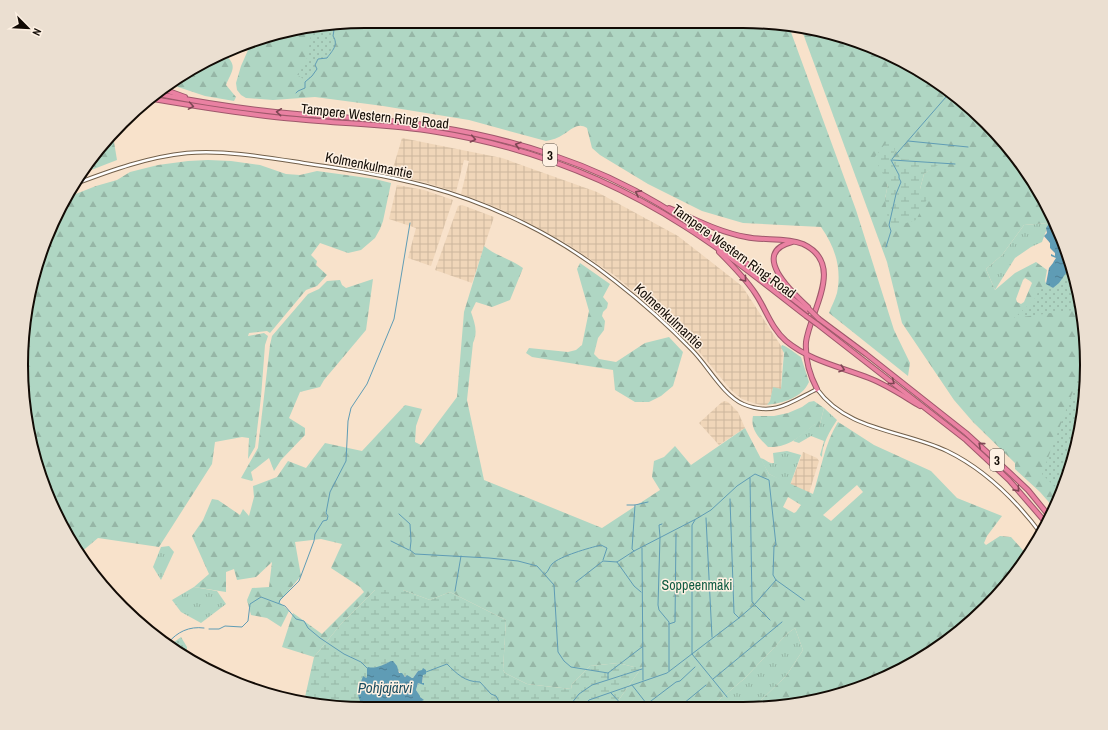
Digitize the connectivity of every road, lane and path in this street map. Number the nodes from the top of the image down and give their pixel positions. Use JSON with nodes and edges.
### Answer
{"nodes":[{"id":1,"x":169,"y":91,"type":"edge"},
{"id":2,"x":164,"y":95,"type":"edge"},
{"id":3,"x":158,"y":100,"type":"edge"},
{"id":4,"x":197,"y":101,"type":"junction"},
{"id":5,"x":83,"y":181,"type":"edge"},
{"id":6,"x":658,"y":203,"type":"junction"},
{"id":7,"x":707,"y":241,"type":"junction"},
{"id":8,"x":795,"y":242,"type":"junction"},
{"id":9,"x":809,"y":310,"type":"junction"},
{"id":10,"x":806,"y":354,"type":"junction"},
{"id":11,"x":817,"y":389,"type":"junction"},
{"id":12,"x":936,"y":416,"type":"junction"},
{"id":13,"x":1046,"y":512,"type":"edge"},
{"id":14,"x":1043,"y":519,"type":"edge"},
{"id":15,"x":1037,"y":529,"type":"edge"}],
"edges":[{"from":1,"to":4,"type":"highway"},
{"from":2,"to":4,"type":"highway","name":"Tampere Western Ring Road","number":"3"},
{"from":3,"to":7,"type":"highway","name":"Tampere Western Ring Road","number":"3","one_way":true},
{"from":6,"to":4,"type":"highway","name":"Tampere Western Ring Road","number":"3","one_way":true},
{"from":5,"to":11,"type":"street","name":"Kolmenkulmantie"},
{"from":6,"to":8,"type":"highway"},
{"from":6,"to":9,"type":"highway","name":"Tampere Western Ring Road","number":"3"},
{"from":7,"to":10,"type":"highway","one_way":true},
{"from":7,"to":12,"type":"highway","name":"Tampere Western Ring Road","number":"3","one_way":true,"bridge":true},
{"from":8,"to":9,"type":"highway"},
{"from":8,"to":10,"type":"highway"},
{"from":13,"to":9,"type":"highway","name":"Tampere Western Ring Road","number":"3","one_way":true,"bridge":true},
{"from":10,"to":11,"type":"highway"},
{"from":10,"to":12,"type":"highway","one_way":true},
{"from":11,"to":15,"type":"street"},
{"from":12,"to":14,"type":"highway","name":"Tampere Western Ring Road","number":"3","one_way":true}]}
